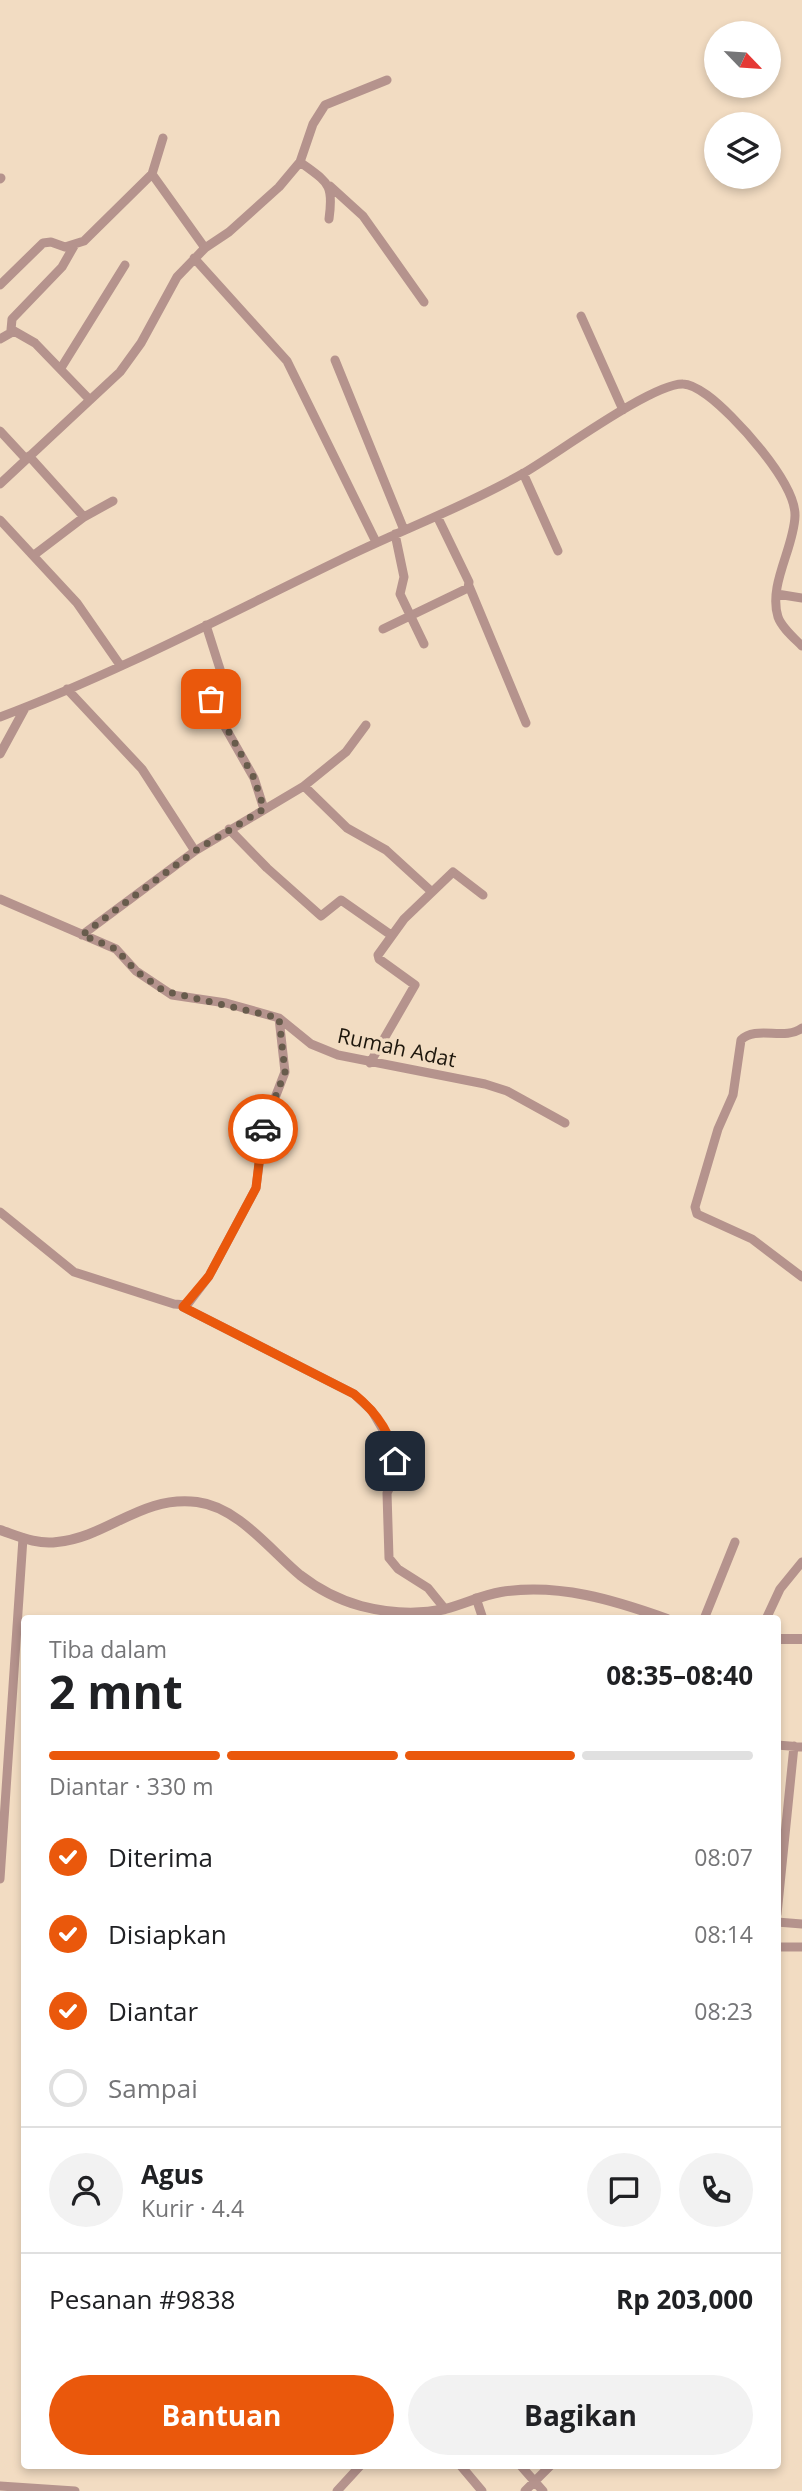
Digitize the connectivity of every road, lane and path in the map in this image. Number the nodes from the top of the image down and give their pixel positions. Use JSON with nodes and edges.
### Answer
{"nodes":[{"id":1,"x":387,"y":80,"type":"dead end"},
{"id":2,"x":163,"y":138,"type":"dead end"},
{"id":3,"x":300,"y":162,"type":"junction"},
{"id":4,"x":152,"y":174,"type":"junction"},
{"id":5,"x":330,"y":186,"type":"junction"},
{"id":6,"x":329,"y":219,"type":"dead end"},
{"id":7,"x":74,"y":246,"type":"junction"},
{"id":8,"x":205,"y":248,"type":"junction"},
{"id":9,"x":194,"y":258,"type":"junction"},
{"id":10,"x":125,"y":265,"type":"dead end"},
{"id":11,"x":0,"y":285,"type":"edge"},
{"id":12,"x":424,"y":302,"type":"dead end"},
{"id":13,"x":581,"y":316,"type":"dead end"},
{"id":14,"x":11,"y":330,"type":"junction"},
{"id":15,"x":0,"y":339,"type":"edge"},
{"id":16,"x":335,"y":360,"type":"dead end"},
{"id":17,"x":61,"y":368,"type":"junction"},
{"id":18,"x":90,"y":400,"type":"junction"},
{"id":19,"x":623,"y":410,"type":"junction"},
{"id":20,"x":0,"y":431,"type":"edge"},
{"id":21,"x":28,"y":457,"type":"junction"},
{"id":22,"x":523,"y":473,"type":"junction"},
{"id":23,"x":0,"y":484,"type":"edge"},
{"id":24,"x":113,"y":501,"type":"dead end"},
{"id":25,"x":437,"y":516,"type":"junction"},
{"id":26,"x":84,"y":517,"type":"junction"},
{"id":27,"x":0,"y":520,"type":"edge"},
{"id":28,"x":404,"y":530,"type":"junction"},
{"id":29,"x":395,"y":534,"type":"junction"},
{"id":30,"x":376,"y":542,"type":"junction"},
{"id":31,"x":558,"y":551,"type":"dead end"},
{"id":32,"x":34,"y":555,"type":"junction"},
{"id":33,"x":469,"y":586,"type":"junction"},
{"id":34,"x":777,"y":594,"type":"junction"},
{"id":35,"x":802,"y":598,"type":"edge"},
{"id":36,"x":410,"y":617,"type":"junction"},
{"id":37,"x":206,"y":625,"type":"junction"},
{"id":38,"x":383,"y":629,"type":"dead end"},
{"id":39,"x":424,"y":644,"type":"dead end"},
{"id":40,"x":802,"y":646,"type":"edge"},
{"id":41,"x":120,"y":665,"type":"junction"},
{"id":42,"x":67,"y":690,"type":"junction"},
{"id":43,"x":25,"y":708,"type":"junction"},
{"id":44,"x":0,"y":717,"type":"edge"},
{"id":45,"x":526,"y":723,"type":"dead end"},
{"id":46,"x":366,"y":725,"type":"dead end"},
{"id":47,"x":0,"y":754,"type":"edge"},
{"id":48,"x":304,"y":786,"type":"junction"},
{"id":49,"x":264,"y":809,"type":"junction"},
{"id":50,"x":229,"y":829,"type":"junction"},
{"id":51,"x":195,"y":851,"type":"junction"},
{"id":52,"x":432,"y":891,"type":"junction"},
{"id":53,"x":483,"y":895,"type":"dead end"},
{"id":54,"x":0,"y":899,"type":"edge"},
{"id":55,"x":82,"y":935,"type":"junction"},
{"id":56,"x":391,"y":935,"type":"junction"},
{"id":57,"x":279,"y":1018,"type":"junction"},
{"id":58,"x":802,"y":1028,"type":"edge"},
{"id":59,"x":369,"y":1063,"type":"junction"},
{"id":60,"x":565,"y":1123,"type":"dead end"},
{"id":61,"x":0,"y":1212,"type":"edge"},
{"id":62,"x":802,"y":1277,"type":"edge"},
{"id":63,"x":183,"y":1307,"type":"junction"},
{"id":64,"x":0,"y":1530,"type":"edge"},
{"id":65,"x":23,"y":1538,"type":"junction"},
{"id":66,"x":735,"y":1542,"type":"dead end"},
{"id":67,"x":802,"y":1562,"type":"edge"},
{"id":68,"x":476,"y":1598,"type":"junction"},
{"id":69,"x":445,"y":1609,"type":"junction"},
{"id":70,"x":482,"y":1615,"type":"edge"},
{"id":71,"x":654,"y":1615,"type":"edge"},
{"id":72,"x":706,"y":1615,"type":"edge"},
{"id":73,"x":768,"y":1615,"type":"edge"},
{"id":74,"x":781,"y":1639,"type":"edge"},
{"id":75,"x":802,"y":1639,"type":"edge"},
{"id":76,"x":798,"y":1747,"type":"edge"},
{"id":77,"x":0,"y":1879,"type":"edge"},
{"id":78,"x":781,"y":1882,"type":"edge"},
{"id":79,"x":781,"y":1922,"type":"edge"},
{"id":80,"x":802,"y":1924,"type":"edge"},
{"id":81,"x":781,"y":1947,"type":"edge"},
{"id":82,"x":802,"y":1947,"type":"edge"},
{"id":83,"x":357,"y":2469,"type":"edge"},
{"id":84,"x":464,"y":2469,"type":"edge"},
{"id":85,"x":524,"y":2469,"type":"edge"},
{"id":86,"x":547,"y":2469,"type":"edge"},
{"id":87,"x":535,"y":2481,"type":"junction"},
{"id":88,"x":0,"y":2486,"type":"edge"},
{"id":89,"x":75,"y":2491,"type":"edge"},
{"id":90,"x":337,"y":2491,"type":"edge"},
{"id":91,"x":482,"y":2491,"type":"edge"},
{"id":92,"x":525,"y":2491,"type":"edge"},
{"id":93,"x":543,"y":2491,"type":"edge"}],
"edges":[{"from":1,"to":3,"type":"street"},
{"from":2,"to":4,"type":"street"},
{"from":3,"to":5,"type":"street"},
{"from":3,"to":8,"type":"street"},
{"from":4,"to":7,"type":"street"},
{"from":4,"to":8,"type":"street"},
{"from":5,"to":6,"type":"street"},
{"from":5,"to":12,"type":"street"},
{"from":7,"to":11,"type":"street"},
{"from":7,"to":14,"type":"street"},
{"from":8,"to":9,"type":"street"},
{"from":9,"to":18,"type":"street"},
{"from":9,"to":30,"type":"street"},
{"from":10,"to":17,"type":"street"},
{"from":13,"to":19,"type":"street"},
{"from":14,"to":15,"type":"street"},
{"from":14,"to":17,"type":"street"},
{"from":16,"to":28,"type":"street"},
{"from":17,"to":18,"type":"street"},
{"from":18,"to":21,"type":"street"},
{"from":19,"to":22,"type":"street"},
{"from":19,"to":34,"type":"street"},
{"from":20,"to":21,"type":"street"},
{"from":21,"to":23,"type":"street"},
{"from":21,"to":26,"type":"street"},
{"from":22,"to":25,"type":"street"},
{"from":22,"to":31,"type":"street"},
{"from":24,"to":26,"type":"street"},
{"from":25,"to":28,"type":"street"},
{"from":25,"to":33,"type":"street"},
{"from":26,"to":32,"type":"street"},
{"from":27,"to":32,"type":"street"},
{"from":28,"to":29,"type":"street"},
{"from":29,"to":30,"type":"street"},
{"from":29,"to":36,"type":"street"},
{"from":30,"to":37,"type":"street"},
{"from":32,"to":41,"type":"street"},
{"from":33,"to":36,"type":"street"},
{"from":33,"to":45,"type":"street"},
{"from":34,"to":35,"type":"street"},
{"from":34,"to":40,"type":"street"},
{"from":36,"to":38,"type":"street"},
{"from":36,"to":39,"type":"street"},
{"from":37,"to":41,"type":"street"},
{"from":37,"to":49,"type":"street"},
{"from":41,"to":42,"type":"street"},
{"from":42,"to":43,"type":"street"},
{"from":42,"to":51,"type":"street"},
{"from":43,"to":44,"type":"street"},
{"from":43,"to":47,"type":"street"},
{"from":46,"to":48,"type":"street"},
{"from":48,"to":49,"type":"street"},
{"from":48,"to":52,"type":"street"},
{"from":49,"to":50,"type":"street"},
{"from":50,"to":51,"type":"street"},
{"from":50,"to":56,"type":"street"},
{"from":51,"to":55,"type":"street"},
{"from":52,"to":53,"type":"street"},
{"from":52,"to":56,"type":"street"},
{"from":54,"to":55,"type":"street","name":"Rumah Adat"},
{"from":55,"to":57,"type":"street","name":"Rumah Adat"},
{"from":56,"to":59,"type":"street"},
{"from":57,"to":59,"type":"street","name":"Rumah Adat"},
{"from":57,"to":63,"type":"street"},
{"from":58,"to":62,"type":"street"},
{"from":59,"to":60,"type":"street","name":"Rumah Adat"},
{"from":61,"to":63,"type":"street"},
{"from":63,"to":69,"type":"street"},
{"from":64,"to":65,"type":"street"},
{"from":65,"to":69,"type":"street"},
{"from":65,"to":77,"type":"street"},
{"from":66,"to":72,"type":"street"},
{"from":67,"to":73,"type":"street"},
{"from":68,"to":69,"type":"street"},
{"from":68,"to":70,"type":"street"},
{"from":68,"to":71,"type":"street"},
{"from":74,"to":75,"type":"street"},
{"from":76,"to":78,"type":"street"},
{"from":79,"to":80,"type":"street"},
{"from":81,"to":82,"type":"street"},
{"from":83,"to":90,"type":"street"},
{"from":84,"to":91,"type":"street"},
{"from":85,"to":87,"type":"street"},
{"from":86,"to":87,"type":"street"},
{"from":87,"to":92,"type":"street"},
{"from":87,"to":93,"type":"street"},
{"from":88,"to":89,"type":"street"}]}
